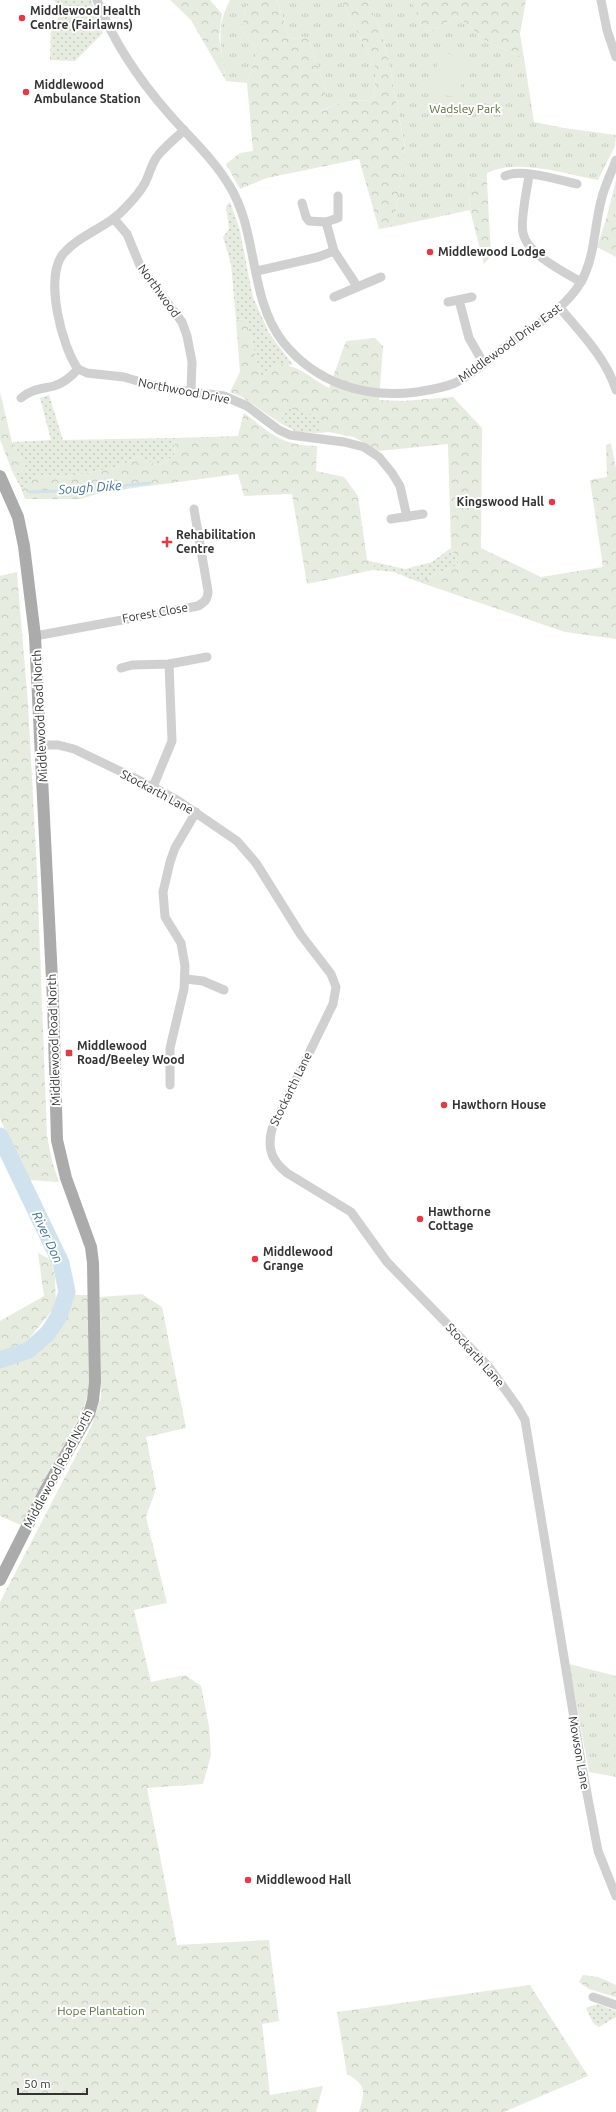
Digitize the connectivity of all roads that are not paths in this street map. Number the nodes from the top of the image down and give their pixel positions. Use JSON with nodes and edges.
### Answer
{"nodes":[{"id":1,"x":97,"y":0,"type":"edge"},
{"id":2,"x":600,"y":0,"type":"edge"},
{"id":3,"x":612,"y":29,"type":"edge"},
{"id":4,"x":616,"y":57,"type":"edge"},
{"id":5,"x":184,"y":130,"type":"junction"},
{"id":6,"x":616,"y":160,"type":"edge"},
{"id":7,"x":529,"y":175,"type":"junction"},
{"id":8,"x":505,"y":176,"type":"dead end"},
{"id":9,"x":577,"y":184,"type":"dead end"},
{"id":10,"x":338,"y":196,"type":"dead end"},
{"id":11,"x":302,"y":203,"type":"dead end"},
{"id":12,"x":114,"y":219,"type":"junction"},
{"id":13,"x":326,"y":222,"type":"junction"},
{"id":14,"x":334,"y":251,"type":"junction"},
{"id":15,"x":256,"y":271,"type":"junction"},
{"id":16,"x":381,"y":277,"type":"dead end"},
{"id":17,"x":581,"y":282,"type":"junction"},
{"id":18,"x":357,"y":286,"type":"junction"},
{"id":19,"x":334,"y":297,"type":"dead end"},
{"id":20,"x":472,"y":297,"type":"dead end"},
{"id":21,"x":459,"y":300,"type":"junction"},
{"id":22,"x":448,"y":302,"type":"dead end"},
{"id":23,"x":560,"y":308,"type":"junction"},
{"id":24,"x":484,"y":364,"type":"junction"},
{"id":25,"x":78,"y":369,"type":"junction"},
{"id":26,"x":616,"y":390,"type":"edge"},
{"id":27,"x":191,"y":391,"type":"junction"},
{"id":28,"x":22,"y":398,"type":"dead end"},
{"id":29,"x":0,"y":476,"type":"edge"},
{"id":30,"x":194,"y":509,"type":"dead end"},
{"id":31,"x":423,"y":514,"type":"dead end"},
{"id":32,"x":407,"y":517,"type":"junction"},
{"id":33,"x":391,"y":519,"type":"dead end"},
{"id":34,"x":36,"y":636,"type":"junction"},
{"id":35,"x":207,"y":657,"type":"dead end"},
{"id":36,"x":169,"y":664,"type":"junction"},
{"id":37,"x":121,"y":668,"type":"dead end"},
{"id":38,"x":41,"y":745,"type":"junction"},
{"id":39,"x":153,"y":787,"type":"junction"},
{"id":40,"x":196,"y":812,"type":"junction"},
{"id":41,"x":186,"y":978,"type":"junction"},
{"id":42,"x":224,"y":990,"type":"dead end"},
{"id":43,"x":170,"y":1085,"type":"dead end"},
{"id":44,"x":0,"y":1580,"type":"edge"},
{"id":45,"x":555,"y":1607,"type":"joint"},
{"id":46,"x":616,"y":1896,"type":"edge"},
{"id":47,"x":593,"y":1997,"type":"dead end"},
{"id":48,"x":616,"y":2005,"type":"edge"}],
"edges":[{"from":1,"to":5,"type":"street","name":"Middlewood Drive East"},
{"from":2,"to":3,"type":"street"},
{"from":3,"to":4,"type":"street"},
{"from":5,"to":12,"type":"street"},
{"from":5,"to":15,"type":"street","name":"Middlewood Drive East"},
{"from":6,"to":17,"type":"street","name":"Middlewood Drive East"},
{"from":7,"to":8,"type":"street"},
{"from":7,"to":9,"type":"street"},
{"from":7,"to":17,"type":"street"},
{"from":10,"to":13,"type":"street"},
{"from":11,"to":13,"type":"street"},
{"from":12,"to":25,"type":"street"},
{"from":12,"to":27,"type":"street","name":"Northwood"},
{"from":13,"to":14,"type":"street"},
{"from":14,"to":15,"type":"street"},
{"from":14,"to":18,"type":"street"},
{"from":15,"to":24,"type":"street","name":"Middlewood Drive East"},
{"from":16,"to":18,"type":"street"},
{"from":17,"to":23,"type":"street","name":"Middlewood Drive East"},
{"from":18,"to":19,"type":"street"},
{"from":20,"to":21,"type":"street"},
{"from":21,"to":22,"type":"street"},
{"from":21,"to":24,"type":"street"},
{"from":23,"to":24,"type":"street","name":"Middlewood Drive East"},
{"from":23,"to":26,"type":"street"},
{"from":25,"to":27,"type":"street","name":"Northwood Drive"},
{"from":25,"to":28,"type":"street"},
{"from":27,"to":32,"type":"street","name":"Northwood Drive"},
{"from":29,"to":34,"type":"main road","name":"Middlewood Road North"},
{"from":30,"to":34,"type":"street","name":"Forest Close"},
{"from":31,"to":32,"type":"street"},
{"from":32,"to":33,"type":"street"},
{"from":34,"to":38,"type":"main road","name":"Middlewood Road North"},
{"from":35,"to":36,"type":"street"},
{"from":36,"to":37,"type":"street"},
{"from":36,"to":39,"type":"street"},
{"from":38,"to":39,"type":"street","name":"Stockarth Lane"},
{"from":38,"to":44,"type":"main road","name":"Middlewood Road North"},
{"from":39,"to":40,"type":"street","name":"Stockarth Lane"},
{"from":40,"to":41,"type":"street"},
{"from":40,"to":45,"type":"street","name":"Stockarth Lane"},
{"from":41,"to":42,"type":"street"},
{"from":41,"to":43,"type":"street"},
{"from":45,"to":46,"type":"street","name":"Mowson Lane"},
{"from":47,"to":48,"type":"street"}]}
